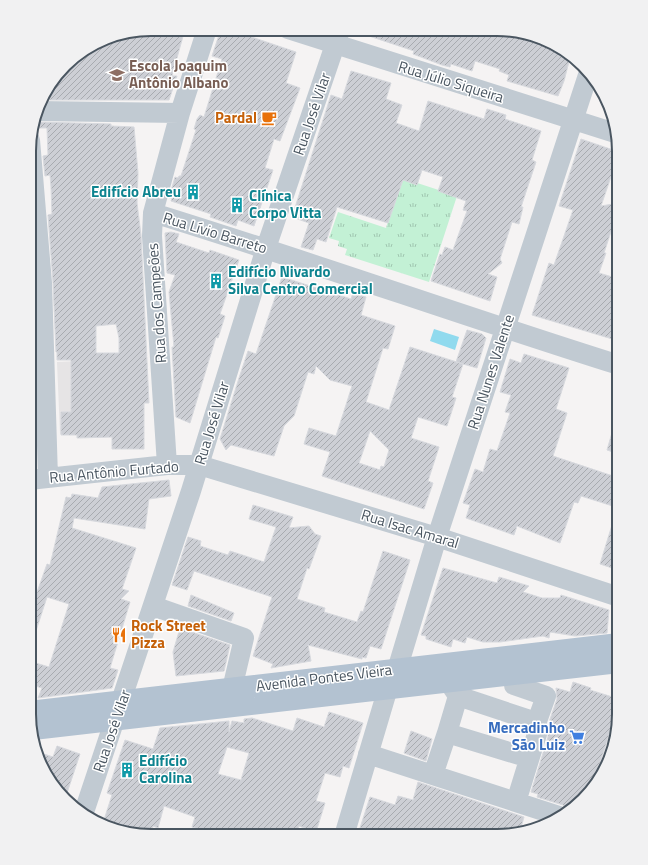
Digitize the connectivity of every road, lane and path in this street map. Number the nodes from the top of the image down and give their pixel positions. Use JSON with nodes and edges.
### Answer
{"nodes":[{"id":1,"x":205,"y":36,"type":"edge"},
{"id":2,"x":337,"y":37,"type":"edge"},
{"id":3,"x":587,"y":79,"type":"edge"},
{"id":4,"x":43,"y":111,"type":"edge"},
{"id":5,"x":180,"y":113,"type":"junction"},
{"id":6,"x":574,"y":120,"type":"junction"},
{"id":7,"x":610,"y":132,"type":"edge"},
{"id":8,"x":153,"y":213,"type":"junction"},
{"id":9,"x":266,"y":248,"type":"junction"},
{"id":10,"x":36,"y":283,"type":"edge"},
{"id":11,"x":505,"y":329,"type":"junction"},
{"id":12,"x":612,"y":363,"type":"edge"},
{"id":13,"x":167,"y":465,"type":"junction"},
{"id":14,"x":199,"y":465,"type":"junction"},
{"id":15,"x":39,"y":479,"type":"edge"},
{"id":16,"x":437,"y":537,"type":"junction"},
{"id":17,"x":612,"y":595,"type":"edge"},
{"id":18,"x":153,"y":606,"type":"junction"},
{"id":19,"x":612,"y":645,"type":"edge"},
{"id":20,"x":612,"y":663,"type":"edge"},
{"id":21,"x":513,"y":674,"type":"junction"},
{"id":22,"x":393,"y":678,"type":"junction"},
{"id":23,"x":232,"y":689,"type":"junction"},
{"id":24,"x":453,"y":689,"type":"junction"},
{"id":25,"x":119,"y":710,"type":"junction"},
{"id":26,"x":36,"y":712,"type":"edge"},
{"id":27,"x":536,"y":724,"type":"junction"},
{"id":28,"x":37,"y":728,"type":"edge"},
{"id":29,"x":447,"y":733,"type":"junction"},
{"id":30,"x":368,"y":754,"type":"junction"},
{"id":31,"x":530,"y":758,"type":"junction"},
{"id":32,"x":433,"y":775,"type":"junction"},
{"id":33,"x":516,"y":802,"type":"junction"},
{"id":34,"x":85,"y":809,"type":"edge"},
{"id":35,"x":553,"y":814,"type":"edge"},
{"id":36,"x":346,"y":829,"type":"edge"}],
"edges":[{"from":1,"to":5,"type":"street","name":"Rua dos Campeões"},
{"from":2,"to":6,"type":"street","name":"Rua Júlio Siqueira"},
{"from":2,"to":9,"type":"street","name":"Rua José Vilar"},
{"from":3,"to":6,"type":"street","name":"Rua Nunes Valente"},
{"from":4,"to":5,"type":"street"},
{"from":5,"to":8,"type":"street","name":"Rua dos Campeões"},
{"from":6,"to":7,"type":"street","name":"Rua Júlio Siqueira"},
{"from":6,"to":11,"type":"street","name":"Rua Nunes Valente"},
{"from":8,"to":9,"type":"street","name":"Rua Lívio Barreto"},
{"from":8,"to":13,"type":"street","name":"Rua dos Campeões"},
{"from":9,"to":11,"type":"street","name":"Rua Lívio Barreto"},
{"from":9,"to":14,"type":"street","name":"Rua José Vilar"},
{"from":10,"to":15,"type":"street"},
{"from":11,"to":12,"type":"street","name":"Rua Lívio Barreto"},
{"from":11,"to":16,"type":"street","name":"Rua Nunes Valente"},
{"from":13,"to":14,"type":"street","name":"Rua Antônio Furtado"},
{"from":13,"to":15,"type":"street","name":"Rua Antônio Furtado"},
{"from":14,"to":16,"type":"street","name":"Rua Isac Amaral"},
{"from":14,"to":18,"type":"street","name":"Rua José Vilar"},
{"from":16,"to":17,"type":"street","name":"Rua Isac Amaral"},
{"from":16,"to":22,"type":"street","name":"Rua Nunes Valente"},
{"from":18,"to":23,"type":"street"},
{"from":18,"to":25,"type":"street","name":"Rua José Vilar"},
{"from":19,"to":22,"type":"main road","name":"Avenida Pontes Vieira"},
{"from":20,"to":21,"type":"main road","name":"Avenida Pontes Vieira"},
{"from":21,"to":24,"type":"main road","name":"Avenida Pontes Vieira"},
{"from":21,"to":27,"type":"street"},
{"from":22,"to":23,"type":"main road","name":"Avenida Pontes Vieira"},
{"from":22,"to":24,"type":"main road","name":"Avenida Pontes Vieira"},
{"from":22,"to":25,"type":"main road","name":"Avenida Pontes Vieira"},
{"from":22,"to":30,"type":"street","name":"Rua Nunes Valente"},
{"from":23,"to":25,"type":"main road","name":"Avenida Pontes Vieira"},
{"from":24,"to":27,"type":"street"},
{"from":24,"to":29,"type":"street"},
{"from":25,"to":26,"type":"main road","name":"Avenida Pontes Vieira"},
{"from":25,"to":28,"type":"main road","name":"Avenida Pontes Vieira"},
{"from":25,"to":34,"type":"street","name":"Rua José Vilar"},
{"from":27,"to":31,"type":"street"},
{"from":29,"to":31,"type":"street"},
{"from":29,"to":32,"type":"street"},
{"from":30,"to":32,"type":"street"},
{"from":30,"to":36,"type":"street","name":"Rua Nunes Valente"},
{"from":31,"to":33,"type":"street"},
{"from":32,"to":33,"type":"street"},
{"from":33,"to":35,"type":"street"}]}
